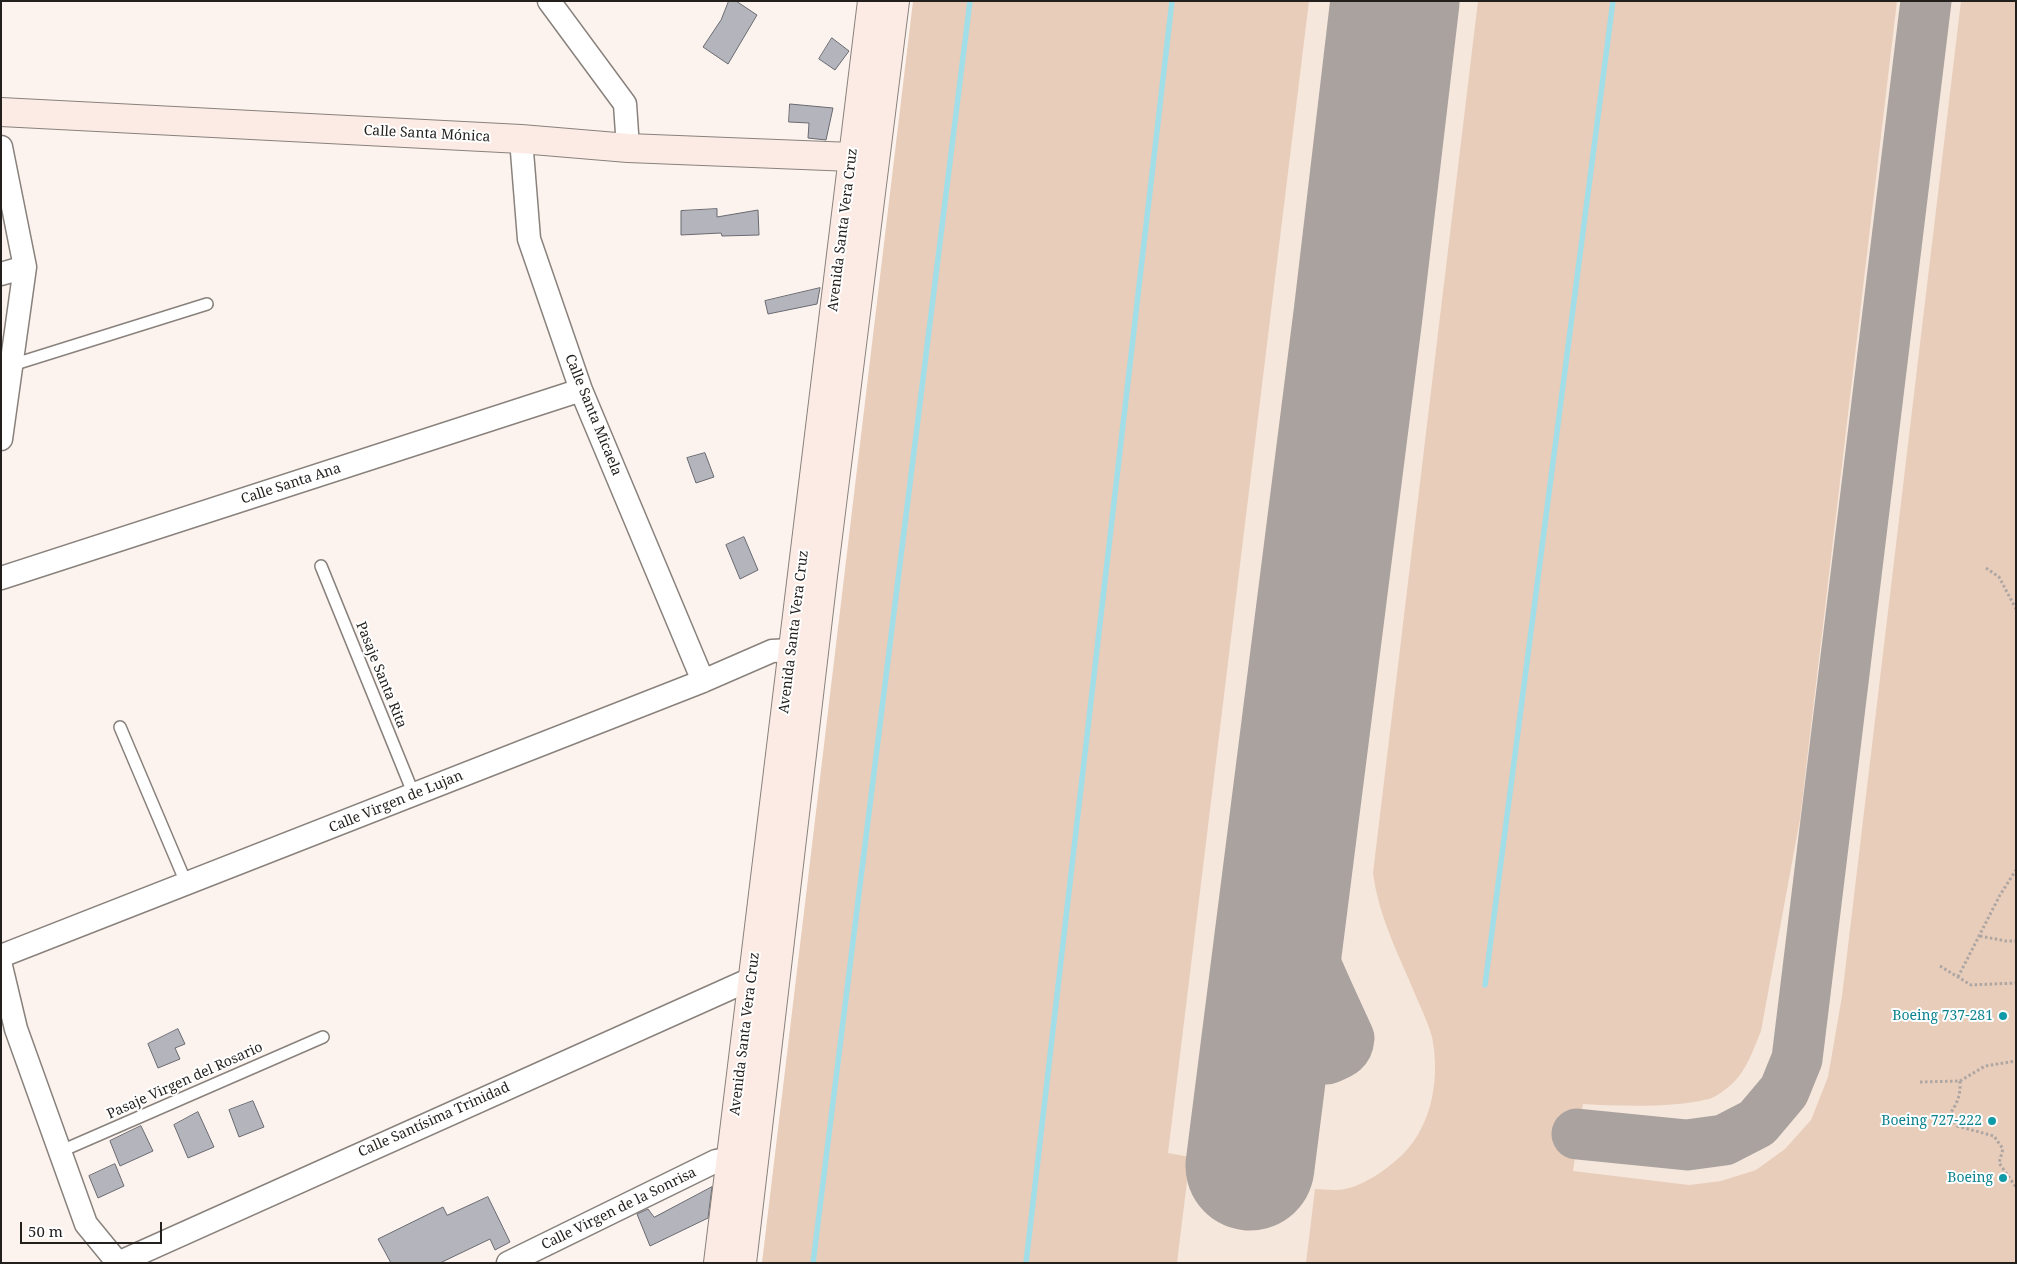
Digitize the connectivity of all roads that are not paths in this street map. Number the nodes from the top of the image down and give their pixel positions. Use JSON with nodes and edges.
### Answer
{"nodes":[{"id":1,"x":549,"y":1,"type":"edge"},
{"id":2,"x":872,"y":1,"type":"edge"},
{"id":3,"x":895,"y":1,"type":"edge"},
{"id":4,"x":1,"y":112,"type":"edge"},
{"id":5,"x":521,"y":139,"type":"junction"},
{"id":6,"x":1,"y":147,"type":"edge"},
{"id":7,"x":628,"y":148,"type":"junction"},
{"id":8,"x":852,"y":158,"type":"junction"},
{"id":9,"x":25,"y":267,"type":"junction"},
{"id":10,"x":1,"y":274,"type":"edge"},
{"id":11,"x":207,"y":304,"type":"dead end"},
{"id":12,"x":12,"y":365,"type":"junction"},
{"id":13,"x":581,"y":390,"type":"junction"},
{"id":14,"x":1,"y":439,"type":"edge"},
{"id":15,"x":321,"y":566,"type":"dead end"},
{"id":16,"x":1,"y":578,"type":"edge"},
{"id":17,"x":791,"y":650,"type":"junction"},
{"id":18,"x":703,"y":681,"type":"junction"},
{"id":19,"x":120,"y":727,"type":"dead end"},
{"id":20,"x":414,"y":795,"type":"junction"},
{"id":21,"x":187,"y":884,"type":"junction"},
{"id":22,"x":1,"y":956,"type":"edge"},
{"id":23,"x":1,"y":966,"type":"edge"},
{"id":24,"x":751,"y":979,"type":"junction"},
{"id":25,"x":8,"y":1032,"type":"edge"},
{"id":26,"x":323,"y":1037,"type":"dead end"},
{"id":27,"x":59,"y":1152,"type":"junction"},
{"id":28,"x":730,"y":1158,"type":"junction"},
{"id":29,"x":118,"y":1263,"type":"edge"},
{"id":30,"x":508,"y":1263,"type":"edge"},
{"id":31,"x":718,"y":1263,"type":"edge"},
{"id":32,"x":742,"y":1263,"type":"edge"}],
"edges":[{"from":1,"to":7,"type":"street"},
{"from":2,"to":8,"type":"main road","name":"Avenida Santa Vera Cruz"},
{"from":3,"to":32,"type":"main road","name":"Avenida Santa Vera Cruz"},
{"from":4,"to":5,"type":"main road","name":"Calle Santa Mónica"},
{"from":5,"to":7,"type":"main road","name":"Calle Santa Mónica"},
{"from":5,"to":13,"type":"street","name":"Calle Santa Micaela"},
{"from":6,"to":9,"type":"street"},
{"from":7,"to":8,"type":"main road","name":"Calle Santa Mónica"},
{"from":8,"to":17,"type":"main road","name":"Avenida Santa Vera Cruz"},
{"from":9,"to":10,"type":"street"},
{"from":9,"to":12,"type":"street"},
{"from":11,"to":12,"type":"lane"},
{"from":12,"to":14,"type":"street"},
{"from":13,"to":16,"type":"street","name":"Calle Santa Ana"},
{"from":13,"to":18,"type":"street","name":"Calle Santa Micaela"},
{"from":15,"to":20,"type":"lane","name":"Pasaje Santa Rita"},
{"from":17,"to":18,"type":"street","name":"Calle Virgen de Lujan"},
{"from":17,"to":24,"type":"main road","name":"Avenida Santa Vera Cruz"},
{"from":18,"to":20,"type":"street","name":"Calle Virgen de Lujan"},
{"from":19,"to":21,"type":"lane"},
{"from":20,"to":21,"type":"street","name":"Calle Virgen de Lujan"},
{"from":21,"to":22,"type":"street","name":"Calle Virgen de Lujan"},
{"from":23,"to":25,"type":"street"},
{"from":24,"to":28,"type":"main road","name":"Avenida Santa Vera Cruz"},
{"from":24,"to":29,"type":"street","name":"Calle Santísima Trinidad"},
{"from":25,"to":27,"type":"street"},
{"from":26,"to":27,"type":"lane","name":"Pasaje Virgen del Rosario"},
{"from":27,"to":29,"type":"street"},
{"from":28,"to":30,"type":"street","name":"Calle Virgen de la Sonrisa"},
{"from":28,"to":31,"type":"main road","name":"Avenida Santa Vera Cruz"}]}
